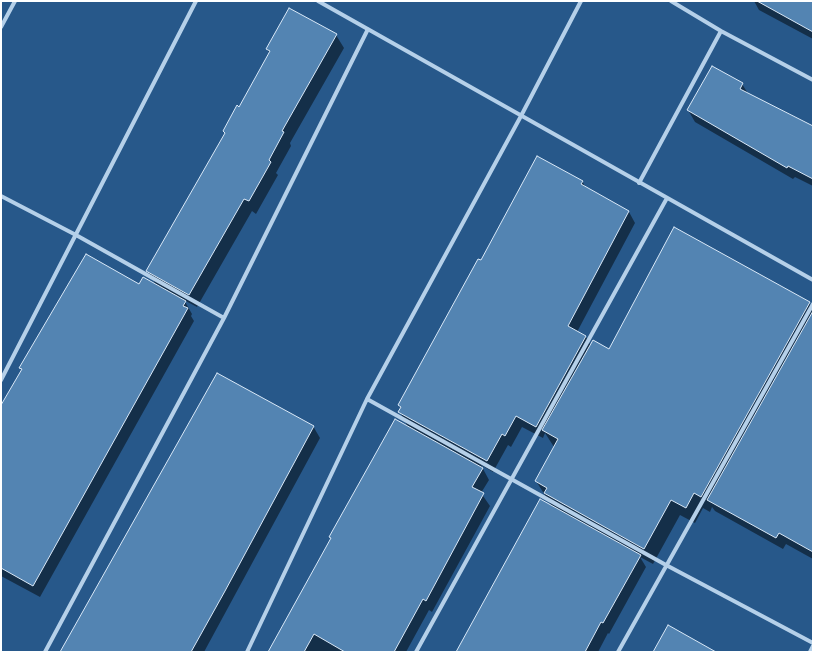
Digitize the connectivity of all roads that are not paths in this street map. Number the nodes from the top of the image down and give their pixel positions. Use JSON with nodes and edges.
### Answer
{"nodes":[{"id":1,"x":15,"y":1,"type":"edge"},
{"id":2,"x":196,"y":1,"type":"edge"},
{"id":3,"x":318,"y":1,"type":"edge"},
{"id":4,"x":581,"y":1,"type":"edge"},
{"id":5,"x":671,"y":1,"type":"edge"},
{"id":6,"x":1,"y":27,"type":"edge"},
{"id":7,"x":368,"y":30,"type":"junction"},
{"id":8,"x":721,"y":31,"type":"junction"},
{"id":9,"x":813,"y":80,"type":"edge"},
{"id":10,"x":521,"y":116,"type":"junction"},
{"id":11,"x":639,"y":183,"type":"junction"},
{"id":12,"x":1,"y":196,"type":"edge"},
{"id":13,"x":667,"y":198,"type":"junction"},
{"id":14,"x":76,"y":235,"type":"junction"},
{"id":15,"x":813,"y":280,"type":"edge"},
{"id":16,"x":813,"y":304,"type":"edge"},
{"id":17,"x":224,"y":318,"type":"junction"},
{"id":18,"x":1,"y":380,"type":"edge"},
{"id":19,"x":367,"y":398,"type":"junction"},
{"id":20,"x":512,"y":480,"type":"junction"},
{"id":21,"x":666,"y":566,"type":"junction"},
{"id":22,"x":813,"y":644,"type":"edge"},
{"id":23,"x":46,"y":652,"type":"edge"},
{"id":24,"x":247,"y":652,"type":"edge"},
{"id":25,"x":416,"y":652,"type":"edge"},
{"id":26,"x":618,"y":652,"type":"edge"},
{"id":27,"x":810,"y":652,"type":"edge"}],
"edges":[{"from":1,"to":6,"type":"street"},
{"from":2,"to":14,"type":"street"},
{"from":3,"to":7,"type":"street"},
{"from":4,"to":10,"type":"street"},
{"from":5,"to":8,"type":"street"},
{"from":7,"to":10,"type":"street"},
{"from":7,"to":17,"type":"street"},
{"from":8,"to":9,"type":"street"},
{"from":8,"to":11,"type":"street"},
{"from":10,"to":11,"type":"street"},
{"from":10,"to":19,"type":"street"},
{"from":11,"to":13,"type":"street"},
{"from":12,"to":14,"type":"street"},
{"from":13,"to":15,"type":"street"},
{"from":13,"to":20,"type":"street"},
{"from":14,"to":17,"type":"street"},
{"from":14,"to":18,"type":"street"},
{"from":16,"to":21,"type":"street"},
{"from":17,"to":23,"type":"street"},
{"from":19,"to":20,"type":"street"},
{"from":19,"to":24,"type":"street"},
{"from":20,"to":21,"type":"street"},
{"from":20,"to":25,"type":"street"},
{"from":21,"to":22,"type":"street"},
{"from":21,"to":26,"type":"street"},
{"from":22,"to":27,"type":"street"}]}
